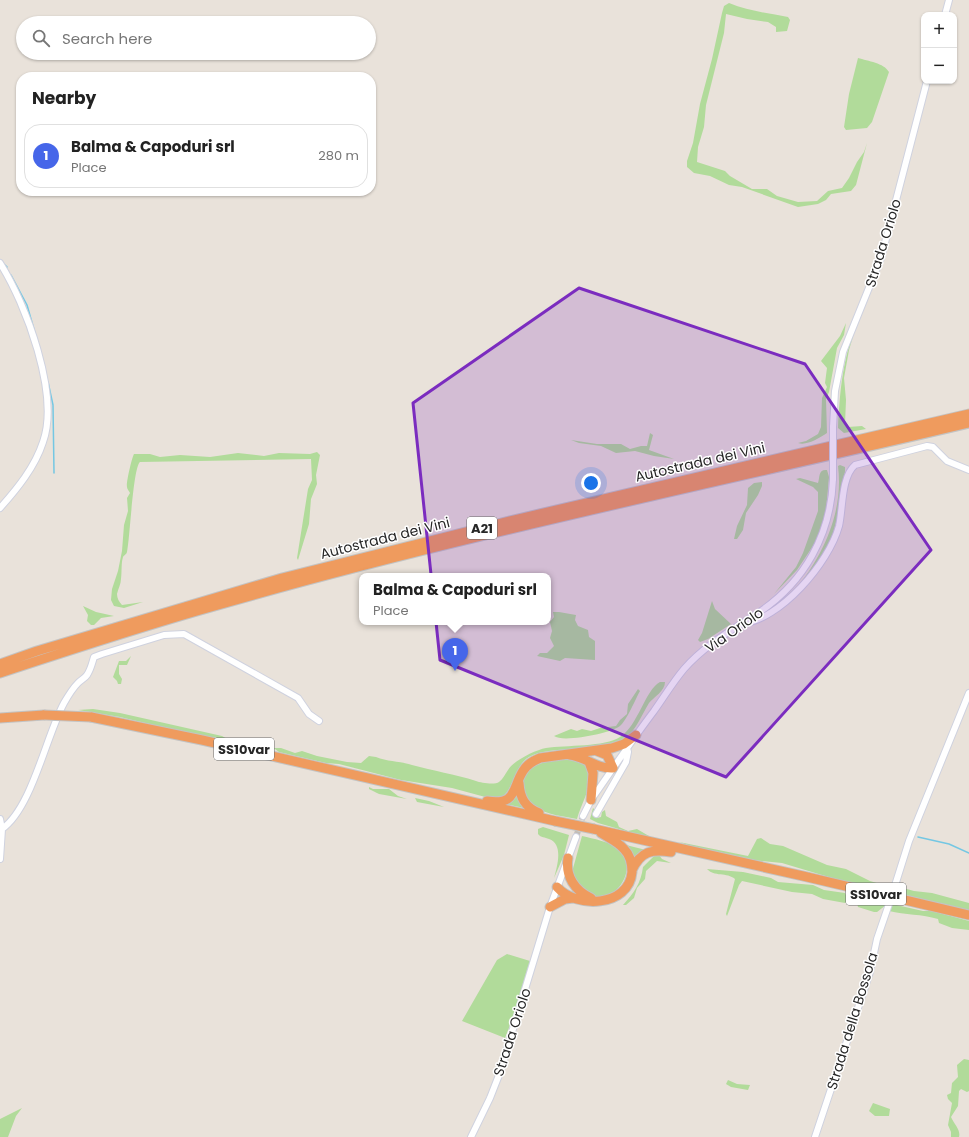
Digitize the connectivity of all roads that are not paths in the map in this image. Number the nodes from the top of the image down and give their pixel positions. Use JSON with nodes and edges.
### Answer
{"nodes":[{"id":1,"x":949,"y":0,"type":"edge"},
{"id":2,"x":946,"y":12,"type":"edge"},
{"id":3,"x":927,"y":84,"type":"edge"},
{"id":4,"x":0,"y":263,"type":"edge"},
{"id":5,"x":969,"y":414,"type":"edge"},
{"id":6,"x":969,"y":423,"type":"edge"},
{"id":7,"x":833,"y":427,"type":"joint"},
{"id":8,"x":969,"y":470,"type":"edge"},
{"id":9,"x":0,"y":508,"type":"edge"},
{"id":10,"x":738,"y":625,"type":"junction"},
{"id":11,"x":0,"y":664,"type":"edge"},
{"id":12,"x":0,"y":673,"type":"edge"},
{"id":13,"x":969,"y":693,"type":"edge"},
{"id":14,"x":0,"y":718,"type":"edge"},
{"id":15,"x":319,"y":721,"type":"dead end"},
{"id":16,"x":636,"y":735,"type":"junction"},
{"id":17,"x":627,"y":748,"type":"junction"},
{"id":18,"x":594,"y":750,"type":"junction"},
{"id":19,"x":563,"y":754,"type":"junction"},
{"id":20,"x":589,"y":762,"type":"junction"},
{"id":21,"x":612,"y":768,"type":"junction"},
{"id":22,"x":518,"y":782,"type":"junction"},
{"id":23,"x":591,"y":800,"type":"junction"},
{"id":24,"x":476,"y":803,"type":"junction"},
{"id":25,"x":596,"y":814,"type":"dead end"},
{"id":26,"x":583,"y":816,"type":"tunnel mouth"},
{"id":27,"x":0,"y":819,"type":"edge"},
{"id":28,"x":555,"y":821,"type":"junction"},
{"id":29,"x":2,"y":829,"type":"junction"},
{"id":30,"x":606,"y":834,"type":"junction"},
{"id":31,"x":576,"y":837,"type":"tunnel mouth"},
{"id":32,"x":679,"y":849,"type":"junction"},
{"id":33,"x":568,"y":858,"type":"junction"},
{"id":34,"x":0,"y":859,"type":"edge"},
{"id":35,"x":632,"y":870,"type":"junction"},
{"id":36,"x":557,"y":887,"type":"junction"},
{"id":37,"x":576,"y":888,"type":"junction"},
{"id":38,"x":892,"y":895,"type":"dead end"},
{"id":39,"x":575,"y":898,"type":"junction"},
{"id":40,"x":596,"y":900,"type":"junction"},
{"id":41,"x":889,"y":904,"type":"dead end"},
{"id":42,"x":550,"y":907,"type":"junction"},
{"id":43,"x":969,"y":915,"type":"edge"},
{"id":44,"x":471,"y":1137,"type":"edge"},
{"id":45,"x":815,"y":1137,"type":"edge"}],
"edges":[{"from":1,"to":2,"type":"street"},
{"from":3,"to":7,"type":"street","name":"Strada Oriolo"},
{"from":4,"to":9,"type":"street"},
{"from":5,"to":11,"type":"highway","name":"Autostrada dei Vini","number":"A21"},
{"from":6,"to":12,"type":"highway","name":"Autostrada dei Vini","number":"A21"},
{"from":7,"to":10,"type":"street","name":"Via Oriolo","bridge":true},
{"from":8,"to":10,"type":"street"},
{"from":10,"to":16,"type":"street","name":"Via Oriolo"},
{"from":13,"to":38,"type":"street"},
{"from":14,"to":24,"type":"highway","number":"SS10var","bridge":true},
{"from":15,"to":29,"type":"street"},
{"from":16,"to":17,"type":"street","name":"Via Oriolo"},
{"from":16,"to":18,"type":"highway"},
{"from":17,"to":21,"type":"street","name":"Via Oriolo"},
{"from":17,"to":25,"type":"street"},
{"from":18,"to":19,"type":"highway"},
{"from":18,"to":21,"type":"highway"},
{"from":19,"to":20,"type":"highway"},
{"from":19,"to":22,"type":"highway"},
{"from":20,"to":21,"type":"highway"},
{"from":20,"to":23,"type":"highway"},
{"from":21,"to":23,"type":"street","name":"Via Oriolo"},
{"from":22,"to":24,"type":"highway"},
{"from":22,"to":28,"type":"highway"},
{"from":23,"to":26,"type":"street","name":"Via Oriolo"},
{"from":24,"to":28,"type":"highway","number":"SS10var"},
{"from":27,"to":29,"type":"street"},
{"from":28,"to":30,"type":"highway","number":"SS10var","bridge":true},
{"from":29,"to":34,"type":"street"},
{"from":30,"to":32,"type":"highway","number":"SS10var"},
{"from":30,"to":35,"type":"highway"},
{"from":31,"to":33,"type":"street"},
{"from":32,"to":35,"type":"highway"},
{"from":32,"to":43,"type":"highway","number":"SS10var"},
{"from":33,"to":36,"type":"street"},
{"from":33,"to":37,"type":"highway"},
{"from":35,"to":40,"type":"highway"},
{"from":36,"to":37,"type":"highway"},
{"from":36,"to":39,"type":"highway"},
{"from":36,"to":42,"type":"street"},
{"from":37,"to":40,"type":"highway"},
{"from":39,"to":40,"type":"highway"},
{"from":39,"to":42,"type":"highway"},
{"from":41,"to":45,"type":"street","name":"Strada della Bossola"},
{"from":42,"to":44,"type":"street","name":"Strada Oriolo"}]}
